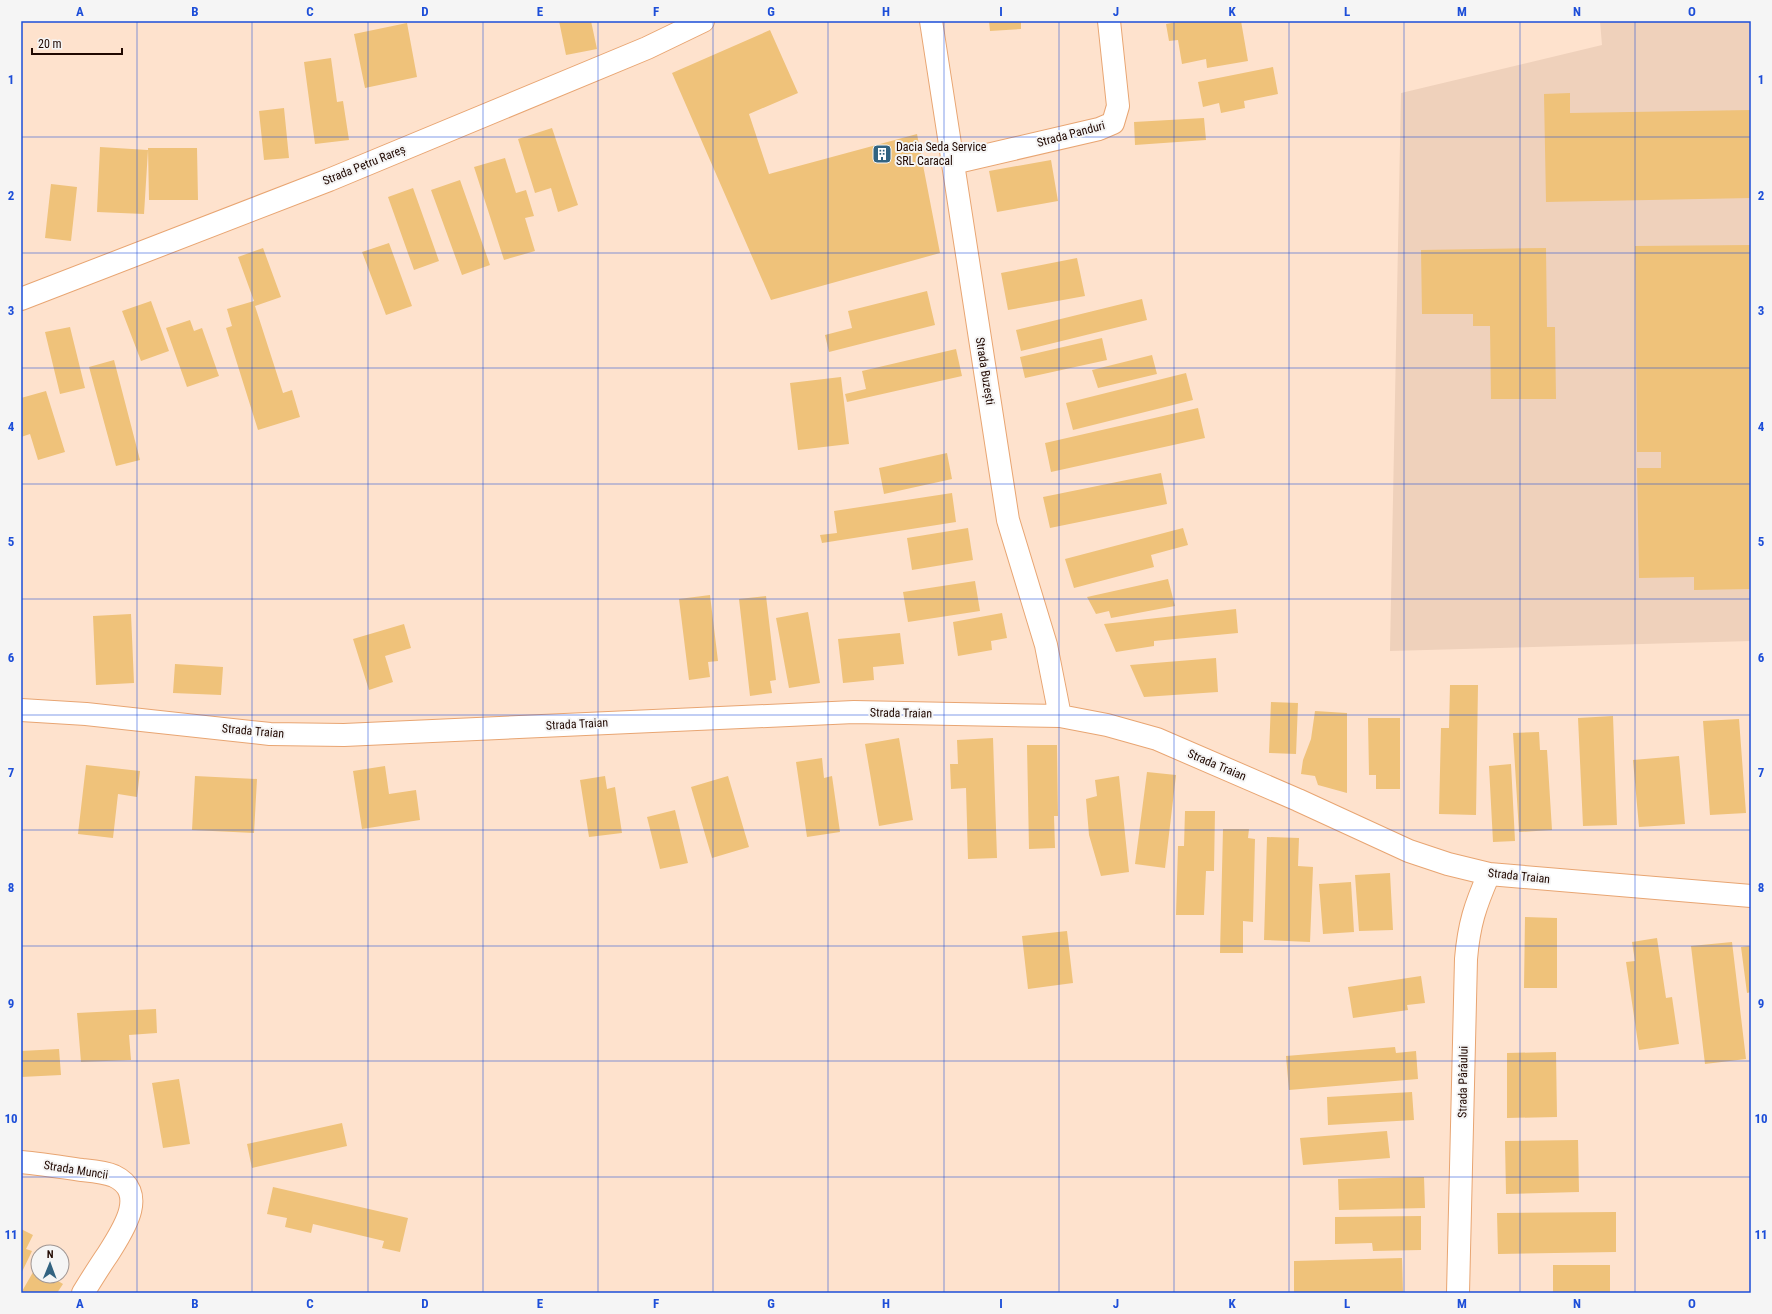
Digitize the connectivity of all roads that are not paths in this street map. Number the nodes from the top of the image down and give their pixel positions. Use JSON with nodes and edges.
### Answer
{"nodes":[{"id":1,"x":704,"y":21,"type":"edge"},
{"id":2,"x":931,"y":21,"type":"edge"},
{"id":3,"x":1110,"y":21,"type":"edge"},
{"id":4,"x":953,"y":163,"type":"junction"},
{"id":5,"x":21,"y":299,"type":"edge"},
{"id":6,"x":21,"y":710,"type":"edge"},
{"id":7,"x":1060,"y":716,"type":"junction"},
{"id":8,"x":1488,"y":874,"type":"junction"},
{"id":9,"x":1751,"y":896,"type":"edge"},
{"id":10,"x":21,"y":1162,"type":"edge"},
{"id":11,"x":83,"y":1293,"type":"edge"},
{"id":12,"x":1458,"y":1293,"type":"edge"}],
"edges":[{"from":1,"to":5,"type":"street","name":"Strada Petru Rareș"},
{"from":2,"to":4,"type":"street","name":"Strada Buzești"},
{"from":3,"to":4,"type":"street","name":"Strada Panduri"},
{"from":4,"to":7,"type":"street","name":"Strada Buzești"},
{"from":6,"to":7,"type":"street","name":"Strada Traian"},
{"from":7,"to":8,"type":"street","name":"Strada Traian"},
{"from":8,"to":9,"type":"street","name":"Strada Traian"},
{"from":8,"to":12,"type":"street","name":"Strada Pârâului"},
{"from":10,"to":11,"type":"street","name":"Strada Muncii"}]}
